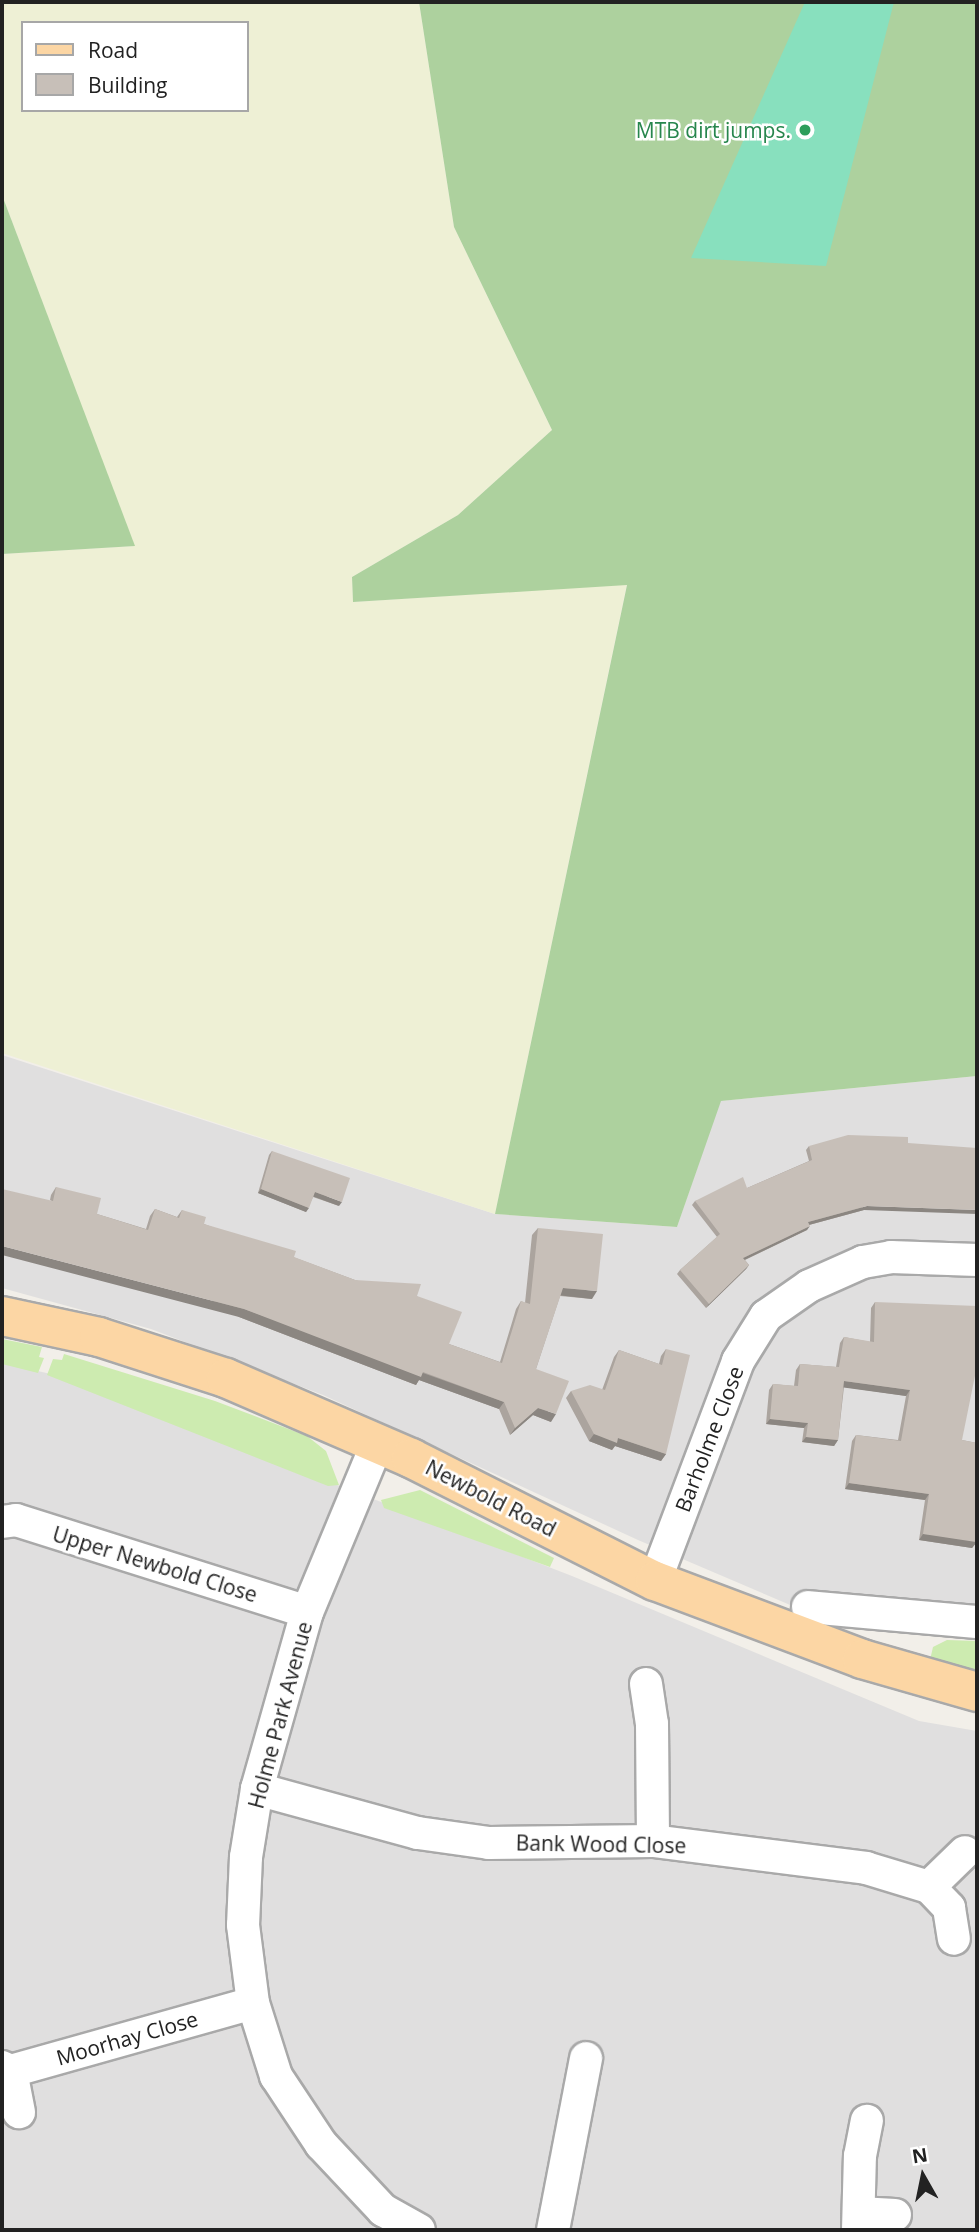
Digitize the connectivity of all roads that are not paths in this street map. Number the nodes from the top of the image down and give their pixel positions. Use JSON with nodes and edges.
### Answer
{"nodes":[{"id":1,"x":977,"y":1261,"type":"edge"},
{"id":2,"x":2,"y":1316,"type":"edge"},
{"id":3,"x":377,"y":1444,"type":"junction"},
{"id":4,"x":2,"y":1521,"type":"edge"},
{"id":5,"x":655,"y":1581,"type":"junction"},
{"id":6,"x":808,"y":1607,"type":"dead end"},
{"id":7,"x":307,"y":1612,"type":"junction"},
{"id":8,"x":977,"y":1622,"type":"edge"},
{"id":9,"x":646,"y":1684,"type":"dead end"},
{"id":10,"x":977,"y":1692,"type":"edge"},
{"id":11,"x":257,"y":1788,"type":"junction"},
{"id":12,"x":653,"y":1841,"type":"junction"},
{"id":13,"x":965,"y":1852,"type":"dead end"},
{"id":14,"x":929,"y":1887,"type":"junction"},
{"id":15,"x":954,"y":1939,"type":"dead end"},
{"id":16,"x":253,"y":2003,"type":"junction"},
{"id":17,"x":586,"y":2058,"type":"dead end"},
{"id":18,"x":6,"y":2069,"type":"edge"},
{"id":19,"x":19,"y":2112,"type":"dead end"},
{"id":20,"x":867,"y":2121,"type":"dead end"},
{"id":21,"x":895,"y":2215,"type":"dead end"},
{"id":22,"x":376,"y":2220,"type":"edge"},
{"id":23,"x":859,"y":2222,"type":"edge"},
{"id":24,"x":419,"y":2230,"type":"edge"},
{"id":25,"x":553,"y":2230,"type":"edge"}],
"edges":[{"from":1,"to":5,"type":"street","name":"Barholme Close"},
{"from":2,"to":3,"type":"main road","name":"Newbold Road"},
{"from":3,"to":5,"type":"main road","name":"Newbold Road"},
{"from":3,"to":7,"type":"street","name":"Holme Park Avenue"},
{"from":4,"to":7,"type":"street","name":"Upper Newbold Close"},
{"from":5,"to":10,"type":"main road","name":"Newbold Road"},
{"from":6,"to":8,"type":"street"},
{"from":7,"to":11,"type":"street","name":"Holme Park Avenue"},
{"from":9,"to":12,"type":"street"},
{"from":11,"to":12,"type":"street","name":"Bank Wood Close"},
{"from":11,"to":16,"type":"street","name":"Holme Park Avenue"},
{"from":12,"to":14,"type":"street","name":"Bank Wood Close"},
{"from":13,"to":14,"type":"street"},
{"from":14,"to":15,"type":"street"},
{"from":16,"to":18,"type":"street","name":"Moorhay Close"},
{"from":16,"to":22,"type":"street","name":"Holme Park Avenue"},
{"from":17,"to":25,"type":"street"},
{"from":18,"to":19,"type":"street"},
{"from":20,"to":23,"type":"street"},
{"from":21,"to":23,"type":"street"},
{"from":22,"to":24,"type":"street","name":"Holme Park Avenue"}]}
